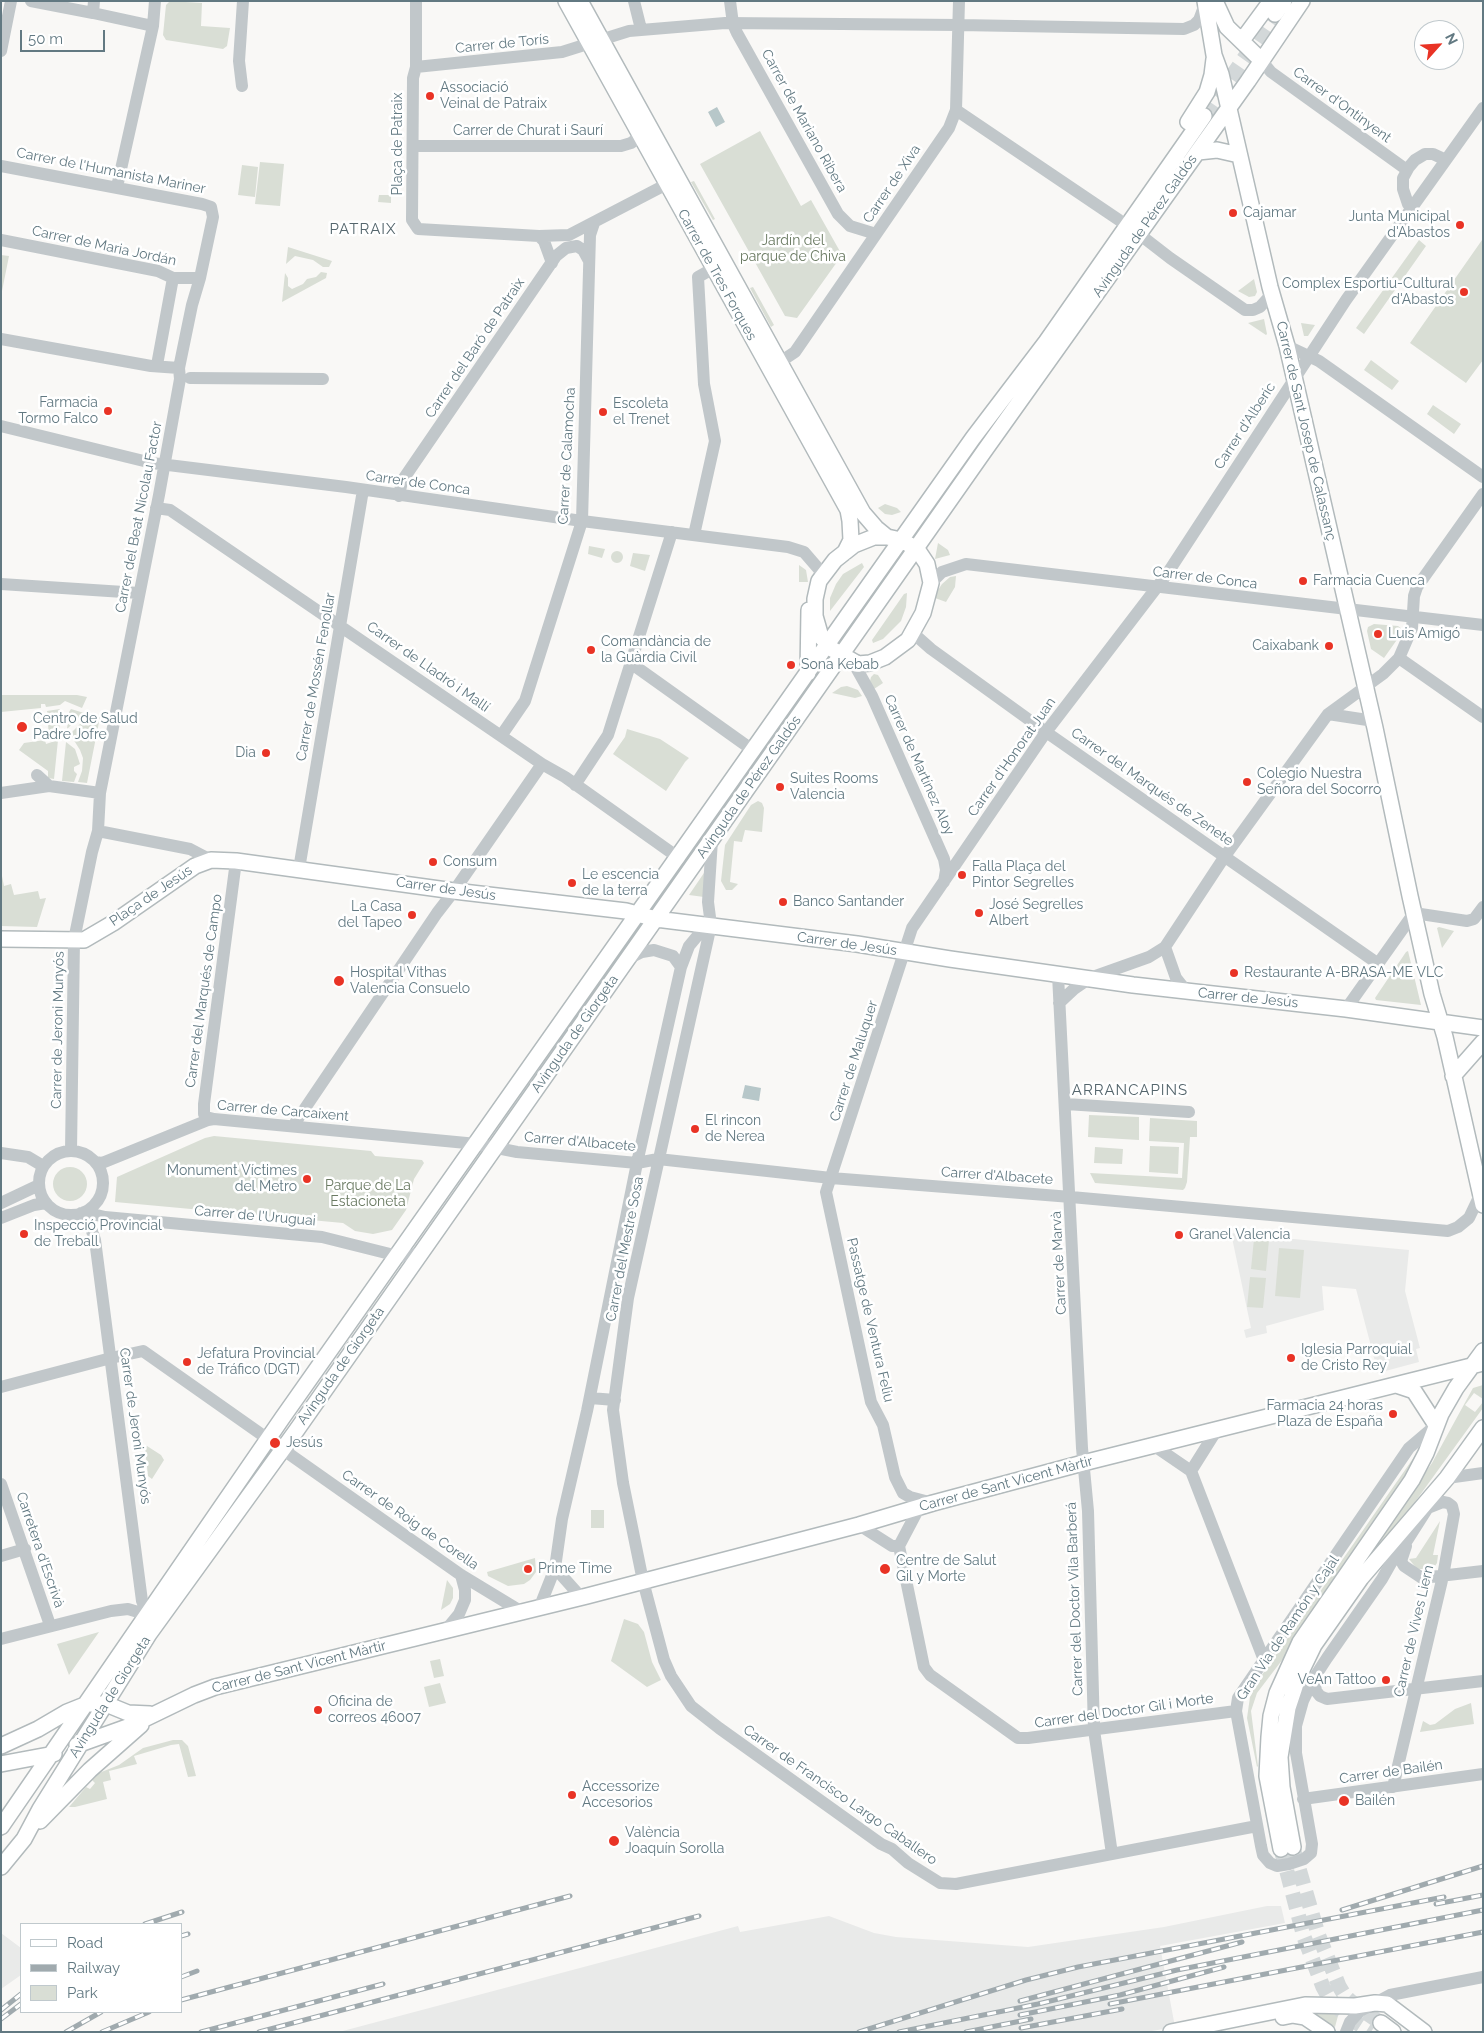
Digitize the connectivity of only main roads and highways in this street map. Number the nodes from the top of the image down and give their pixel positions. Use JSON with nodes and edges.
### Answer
{"nodes":[{"id":1,"x":566,"y":1,"type":"edge"},
{"id":2,"x":580,"y":1,"type":"edge"},
{"id":3,"x":1284,"y":1,"type":"edge"},
{"id":4,"x":1290,"y":1,"type":"edge"},
{"id":5,"x":1302,"y":1,"type":"edge"},
{"id":6,"x":1208,"y":2,"type":"edge"},
{"id":7,"x":1275,"y":11,"type":"edge"},
{"id":8,"x":1239,"y":38,"type":"junction"},
{"id":9,"x":595,"y":42,"type":"junction"},
{"id":10,"x":1214,"y":55,"type":"junction"},
{"id":11,"x":1261,"y":60,"type":"junction"},
{"id":12,"x":1228,"y":107,"type":"junction"},
{"id":13,"x":646,"y":133,"type":"junction"},
{"id":14,"x":1198,"y":152,"type":"junction"},
{"id":15,"x":1239,"y":155,"type":"junction"},
{"id":16,"x":973,"y":438,"type":"junction"},
{"id":17,"x":985,"y":450,"type":"junction"},
{"id":18,"x":894,"y":538,"type":"junction"},
{"id":19,"x":917,"y":549,"type":"junction"},
{"id":20,"x":845,"y":552,"type":"junction"},
{"id":21,"x":816,"y":588,"type":"junction"},
{"id":22,"x":827,"y":645,"type":"junction"},
{"id":23,"x":847,"y":659,"type":"junction"},
{"id":24,"x":808,"y":673,"type":"junction"},
{"id":25,"x":211,"y":860,"type":"joint"},
{"id":26,"x":639,"y":915,"type":"junction"},
{"id":27,"x":656,"y":919,"type":"junction"},
{"id":28,"x":1,"y":939,"type":"edge"},
{"id":29,"x":1441,"y":1024,"type":"junction"},
{"id":30,"x":1483,"y":1028,"type":"edge"},
{"id":31,"x":1483,"y":1042,"type":"edge"},
{"id":32,"x":1454,"y":1076,"type":"junction"},
{"id":33,"x":1482,"y":1200,"type":"edge"},
{"id":34,"x":1483,"y":1351,"type":"edge"},
{"id":35,"x":1478,"y":1364,"type":"edge"},
{"id":36,"x":1396,"y":1385,"type":"junction"},
{"id":37,"x":1436,"y":1425,"type":"junction"},
{"id":38,"x":1483,"y":1428,"type":"edge"},
{"id":39,"x":87,"y":1704,"type":"junction"},
{"id":40,"x":106,"y":1704,"type":"junction"},
{"id":41,"x":157,"y":1713,"type":"junction"},
{"id":42,"x":80,"y":1744,"type":"junction"},
{"id":43,"x":1,"y":1746,"type":"edge"},
{"id":44,"x":50,"y":1756,"type":"junction"},
{"id":45,"x":1,"y":1764,"type":"edge"},
{"id":46,"x":1,"y":1824,"type":"edge"},
{"id":47,"x":24,"y":1839,"type":"junction"},
{"id":48,"x":1,"y":1866,"type":"edge"},
{"id":49,"x":1171,"y":2032,"type":"edge"},
{"id":50,"x":1206,"y":2032,"type":"edge"},
{"id":51,"x":1327,"y":2032,"type":"edge"},
{"id":52,"x":1424,"y":2032,"type":"edge"}],
"edges":[{"from":1,"to":9,"type":"main road","name":"Carrer de Tres Forques"},
{"from":2,"to":9,"type":"main road","name":"Carrer de Tres Forques"},
{"from":3,"to":7,"type":"main road"},
{"from":4,"to":7,"type":"main road"},
{"from":5,"to":11,"type":"main road","name":"Avinguda de Pérez Galdós"},
{"from":6,"to":8,"type":"main road"},
{"from":6,"to":10,"type":"main road"},
{"from":7,"to":8,"type":"main road"},
{"from":8,"to":11,"type":"main road"},
{"from":9,"to":13,"type":"main road","name":"Carrer de Tres Forques"},
{"from":10,"to":12,"type":"main road","name":"Carrer de Sant Josep de Calassanç"},
{"from":10,"to":16,"type":"main road","name":"Avinguda de Pérez Galdós"},
{"from":11,"to":12,"type":"main road","name":"Avinguda de Pérez Galdós"},
{"from":12,"to":14,"type":"main road","name":"Avinguda de Pérez Galdós"},
{"from":12,"to":15,"type":"main road","name":"Carrer de Sant Josep de Calassanç"},
{"from":13,"to":18,"type":"main road","name":"Carrer de Tres Forques"},
{"from":13,"to":20,"type":"main road","name":"Carrer de Tres Forques"},
{"from":14,"to":15,"type":"main road"},
{"from":14,"to":17,"type":"main road","name":"Avinguda de Pérez Galdós"},
{"from":15,"to":29,"type":"main road","name":"Carrer de Sant Josep de Calassanç"},
{"from":16,"to":17,"type":"main road","name":"Avinguda de Pérez Galdós"},
{"from":16,"to":18,"type":"main road","name":"Avinguda de Pérez Galdós"},
{"from":17,"to":19,"type":"main road","name":"Avinguda de Pérez Galdós"},
{"from":18,"to":19,"type":"main road"},
{"from":18,"to":20,"type":"main road"},
{"from":18,"to":22,"type":"main road","name":"Avinguda de Pérez Galdós"},
{"from":19,"to":23,"type":"main road","name":"Avinguda de Pérez Galdós"},
{"from":19,"to":23,"type":"main road"},
{"from":20,"to":21,"type":"main road"},
{"from":21,"to":22,"type":"main road"},
{"from":21,"to":24,"type":"main road"},
{"from":22,"to":23,"type":"main road"},
{"from":22,"to":24,"type":"main road","name":"Avinguda de Pérez Galdós"},
{"from":23,"to":27,"type":"main road","name":"Avinguda de Pérez Galdós"},
{"from":24,"to":26,"type":"main road","name":"Avinguda de Pérez Galdós"},
{"from":25,"to":26,"type":"main road","name":"Carrer de Jesús"},
{"from":25,"to":28,"type":"main road","name":"Plaça de Jesús"},
{"from":26,"to":27,"type":"main road","name":"Carrer de Jesús"},
{"from":26,"to":39,"type":"main road","name":"Avinguda de Giorgeta"},
{"from":27,"to":29,"type":"main road","name":"Carrer de Jesús"},
{"from":27,"to":40,"type":"main road","name":"Avinguda de Giorgeta"},
{"from":29,"to":30,"type":"main road","name":"Carrer de Jesús"},
{"from":29,"to":32,"type":"main road","name":"Carrer de Sant Josep de Calassanç"},
{"from":31,"to":32,"type":"main road"},
{"from":32,"to":33,"type":"main road","name":"Carrer de Sant Josep de Calassanç"},
{"from":34,"to":35,"type":"main road","name":"Gran Via de Ramón y Cajal"},
{"from":35,"to":36,"type":"main road","name":"Carrer de Sant Vicent Màrtir"},
{"from":35,"to":37,"type":"main road","name":"Gran Via de Ramón y Cajal"},
{"from":36,"to":37,"type":"main road"},
{"from":36,"to":41,"type":"main road","name":"Carrer de Sant Vicent Màrtir"},
{"from":37,"to":38,"type":"main road","name":"Gran Via de Ramón y Cajal"},
{"from":39,"to":40,"type":"main road","name":"Carrer de Sant Vicent Màrtir"},
{"from":39,"to":43,"type":"main road","name":"Carrer de Sant Vicent Màrtir"},
{"from":39,"to":44,"type":"main road","name":"Avinguda de Giorgeta"},
{"from":40,"to":41,"type":"main road","name":"Carrer de Sant Vicent Màrtir"},
{"from":40,"to":42,"type":"main road","name":"Avinguda de Giorgeta"},
{"from":41,"to":42,"type":"main road","name":"Carrer de Sant Vicent Màrtir"},
{"from":41,"to":47,"type":"main road"},
{"from":42,"to":44,"type":"main road","name":"Carrer de Sant Vicent Màrtir"},
{"from":42,"to":47,"type":"main road","name":"Avinguda de Giorgeta"},
{"from":44,"to":45,"type":"main road","name":"Carrer de Sant Vicent Màrtir"},
{"from":44,"to":46,"type":"main road","name":"Avinguda de Giorgeta"},
{"from":47,"to":48,"type":"main road","name":"Avinguda de Giorgeta"},
{"from":49,"to":52,"type":"main road"},
{"from":50,"to":51,"type":"main road"}]}
